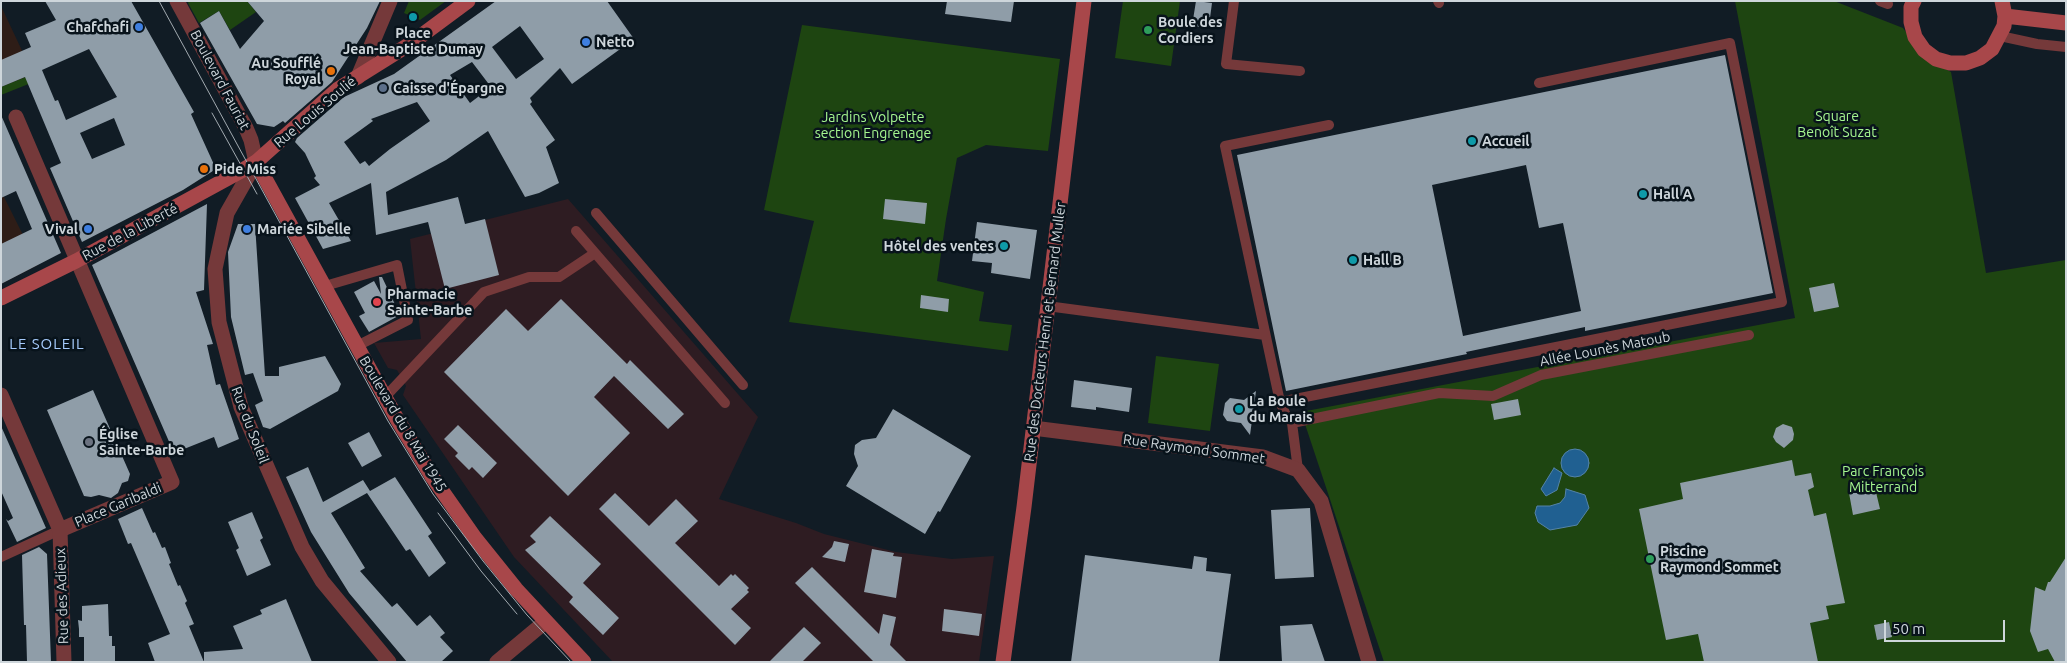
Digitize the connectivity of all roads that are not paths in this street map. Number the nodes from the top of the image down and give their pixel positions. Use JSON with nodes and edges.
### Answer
{"nodes":[{"id":1,"x":177,"y":1,"type":"edge"},
{"id":2,"x":390,"y":1,"type":"edge"},
{"id":3,"x":468,"y":1,"type":"edge"},
{"id":4,"x":1084,"y":1,"type":"edge"},
{"id":5,"x":1234,"y":1,"type":"edge"},
{"id":6,"x":1914,"y":1,"type":"edge"},
{"id":7,"x":2003,"y":9,"type":"edge"},
{"id":8,"x":2066,"y":23,"type":"edge"},
{"id":9,"x":2000,"y":36,"type":"junction"},
{"id":10,"x":2066,"y":47,"type":"edge"},
{"id":11,"x":1300,"y":71,"type":"dead end"},
{"id":12,"x":358,"y":77,"type":"junction"},
{"id":13,"x":1540,"y":83,"type":"dead end"},
{"id":14,"x":16,"y":117,"type":"dead end"},
{"id":15,"x":1329,"y":125,"type":"dead end"},
{"id":16,"x":256,"y":162,"type":"junction"},
{"id":17,"x":596,"y":213,"type":"dead end"},
{"id":18,"x":576,"y":231,"type":"dead end"},
{"id":19,"x":595,"y":253,"type":"junction"},
{"id":20,"x":76,"y":261,"type":"junction"},
{"id":21,"x":325,"y":286,"type":"junction"},
{"id":22,"x":1,"y":298,"type":"edge"},
{"id":23,"x":1047,"y":306,"type":"junction"},
{"id":24,"x":1265,"y":334,"type":"junction"},
{"id":25,"x":1749,"y":335,"type":"dead end"},
{"id":26,"x":357,"y":346,"type":"junction"},
{"id":27,"x":743,"y":385,"type":"dead end"},
{"id":28,"x":1,"y":395,"type":"edge"},
{"id":29,"x":384,"y":397,"type":"junction"},
{"id":30,"x":1280,"y":402,"type":"junction"},
{"id":31,"x":724,"y":403,"type":"dead end"},
{"id":32,"x":6,"y":418,"type":"edge"},
{"id":33,"x":1292,"y":423,"type":"junction"},
{"id":34,"x":1032,"y":428,"type":"junction"},
{"id":35,"x":1298,"y":470,"type":"junction"},
{"id":36,"x":60,"y":530,"type":"junction"},
{"id":37,"x":1,"y":557,"type":"edge"},
{"id":38,"x":545,"y":622,"type":"junction"},
{"id":39,"x":64,"y":662,"type":"edge"},
{"id":40,"x":389,"y":662,"type":"edge"},
{"id":41,"x":497,"y":662,"type":"edge"},
{"id":42,"x":584,"y":662,"type":"edge"},
{"id":43,"x":1003,"y":662,"type":"edge"},
{"id":44,"x":1369,"y":662,"type":"edge"}],
"edges":[{"from":1,"to":16,"type":"street","name":"Boulevard Fauriat"},
{"from":2,"to":12,"type":"street","name":"Rue Louis Soulié"},
{"from":3,"to":12,"type":"main road"},
{"from":4,"to":23,"type":"main road","name":"Rue des Docteurs Henri et Bernard Muller"},
{"from":5,"to":11,"type":"lane"},
{"from":6,"to":9,"type":"main road"},
{"from":7,"to":8,"type":"main road"},
{"from":7,"to":9,"type":"main road"},
{"from":9,"to":10,"type":"lane"},
{"from":12,"to":16,"type":"main road","name":"Rue Louis Soulié"},
{"from":13,"to":30,"type":"lane"},
{"from":14,"to":20,"type":"street"},
{"from":15,"to":24,"type":"lane"},
{"from":16,"to":20,"type":"main road","name":"Rue de la Liberté"},
{"from":16,"to":21,"type":"main road","name":"Boulevard du 8 Mai 1945"},
{"from":16,"to":40,"type":"street","name":"Rue du Soleil"},
{"from":17,"to":27,"type":"lane"},
{"from":18,"to":19,"type":"lane"},
{"from":19,"to":29,"type":"lane"},
{"from":19,"to":31,"type":"lane"},
{"from":20,"to":22,"type":"main road","name":"Rue de la Liberté"},
{"from":20,"to":36,"type":"street","name":"Place Garibaldi"},
{"from":21,"to":26,"type":"main road","name":"Boulevard du 8 Mai 1945"},
{"from":21,"to":26,"type":"lane"},
{"from":23,"to":24,"type":"lane"},
{"from":23,"to":34,"type":"main road","name":"Rue des Docteurs Henri et Bernard Muller"},
{"from":24,"to":30,"type":"lane"},
{"from":25,"to":33,"type":"lane","name":"Allée Lounès Matoub"},
{"from":26,"to":29,"type":"main road","name":"Boulevard du 8 Mai 1945"},
{"from":28,"to":32,"type":"street","name":"Place Garibaldi"},
{"from":29,"to":38,"type":"main road","name":"Boulevard du 8 Mai 1945"},
{"from":30,"to":33,"type":"lane"},
{"from":32,"to":36,"type":"street","name":"Place Garibaldi"},
{"from":33,"to":35,"type":"lane"},
{"from":34,"to":35,"type":"street","name":"Rue Raymond Sommet"},
{"from":34,"to":43,"type":"main road","name":"Rue des Docteurs Henri et Bernard Muller"},
{"from":35,"to":44,"type":"street"},
{"from":36,"to":37,"type":"lane"},
{"from":36,"to":39,"type":"street","name":"Rue des Adieux"},
{"from":38,"to":41,"type":"street"},
{"from":38,"to":42,"type":"main road","name":"Boulevard du 8 Mai 1945"}]}
